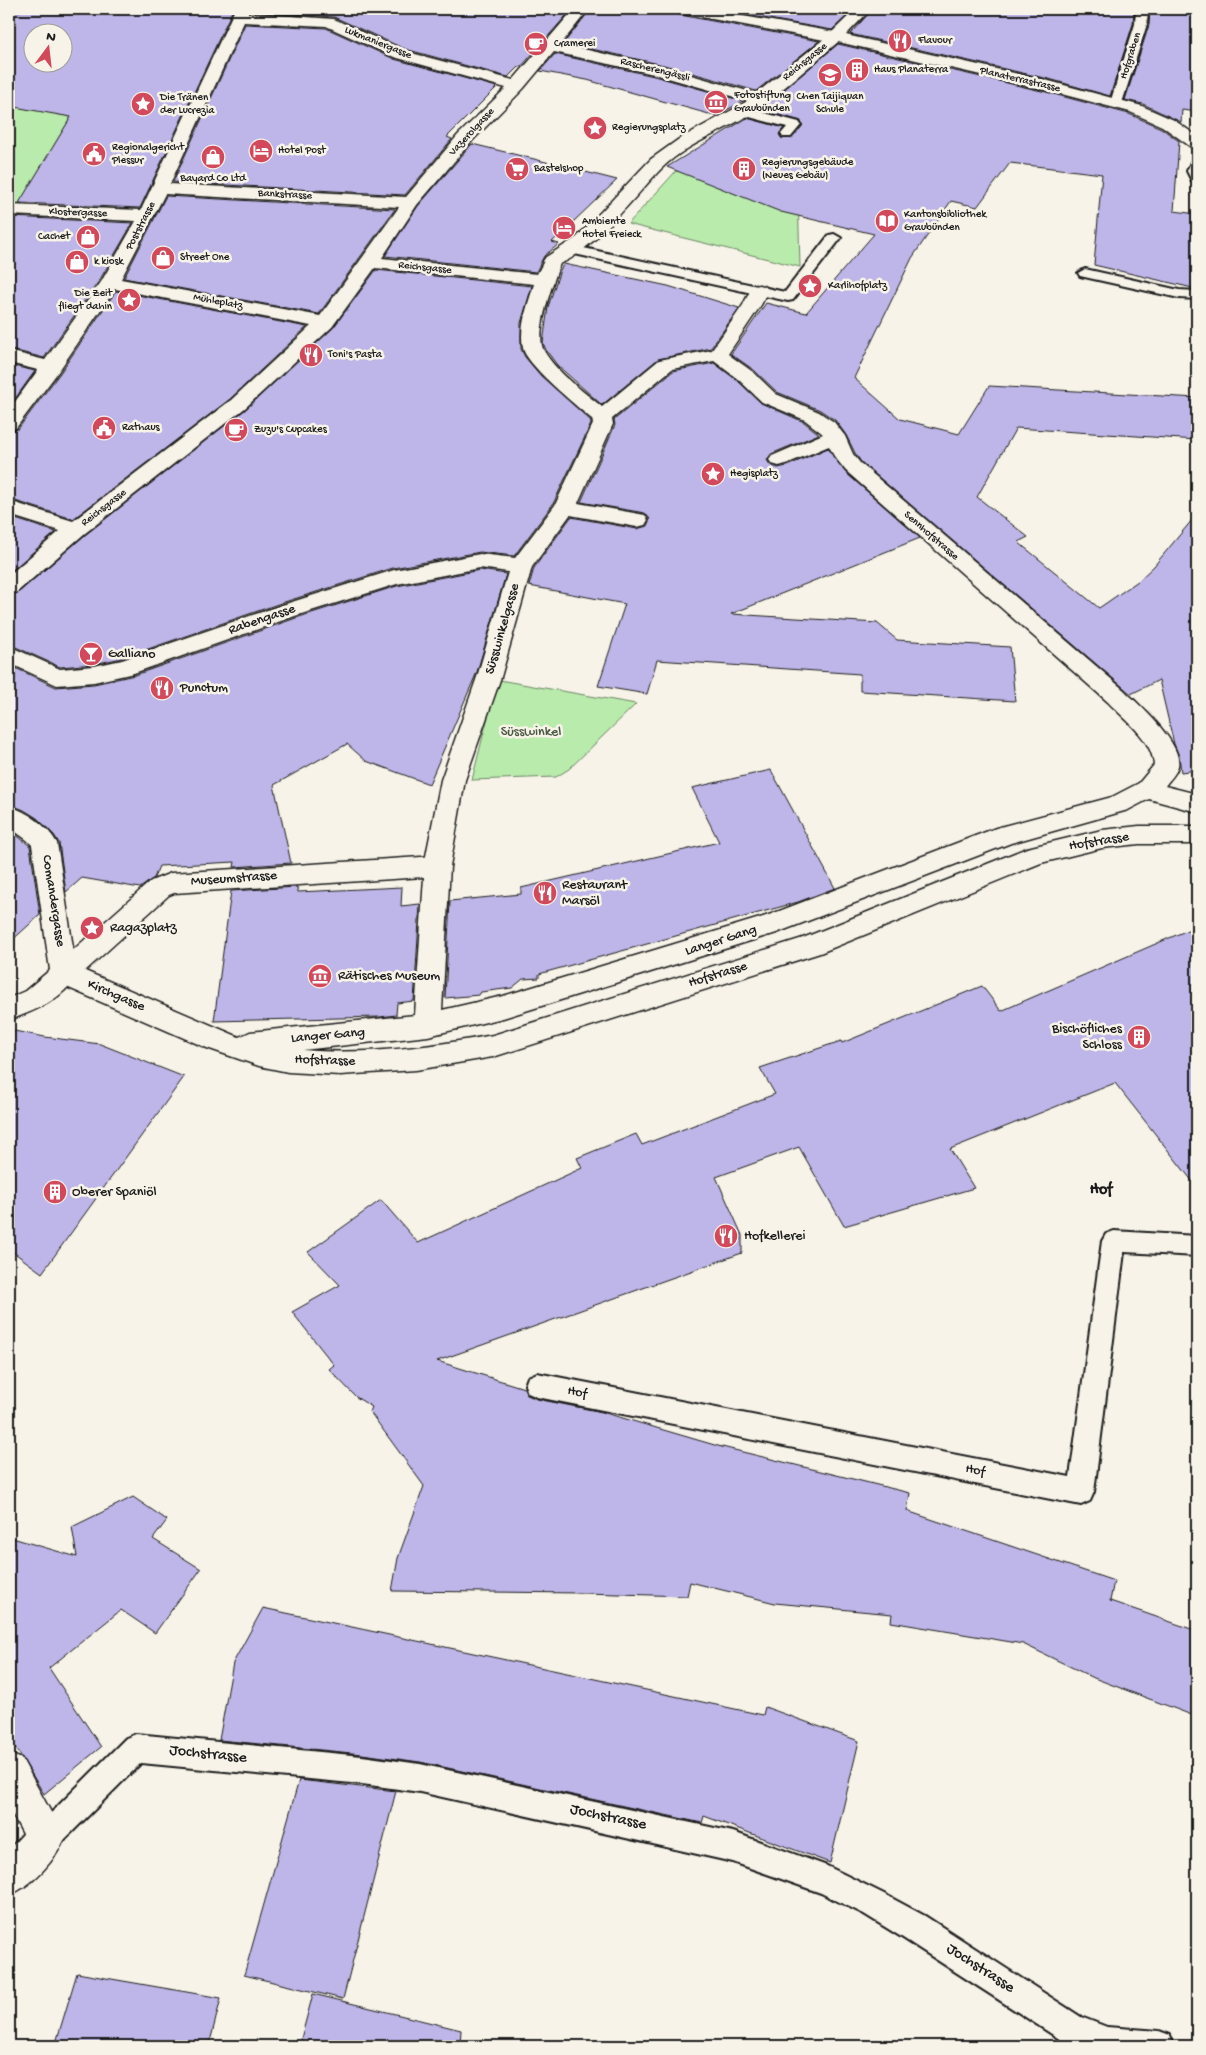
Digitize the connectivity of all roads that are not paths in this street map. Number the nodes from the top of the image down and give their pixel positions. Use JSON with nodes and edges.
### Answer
{"nodes":[{"id":1,"x":582,"y":9,"type":"edge"},
{"id":2,"x":680,"y":9,"type":"edge"},
{"id":3,"x":864,"y":9,"type":"edge"},
{"id":4,"x":1142,"y":9,"type":"edge"},
{"id":5,"x":240,"y":13,"type":"edge"},
{"id":6,"x":836,"y":37,"type":"junction"},
{"id":7,"x":550,"y":46,"type":"junction"},
{"id":8,"x":517,"y":86,"type":"junction"},
{"id":9,"x":759,"y":99,"type":"junction"},
{"id":10,"x":1116,"y":103,"type":"junction"},
{"id":11,"x":742,"y":111,"type":"junction"},
{"id":12,"x":787,"y":134,"type":"dead end"},
{"id":13,"x":1197,"y":143,"type":"edge"},
{"id":14,"x":1197,"y":163,"type":"edge"},
{"id":15,"x":1197,"y":178,"type":"edge"},
{"id":16,"x":159,"y":188,"type":"junction"},
{"id":17,"x":411,"y":202,"type":"junction"},
{"id":18,"x":9,"y":210,"type":"edge"},
{"id":19,"x":147,"y":216,"type":"junction"},
{"id":20,"x":834,"y":238,"type":"dead end"},
{"id":21,"x":570,"y":249,"type":"junction"},
{"id":22,"x":370,"y":262,"type":"junction"},
{"id":23,"x":548,"y":271,"type":"junction"},
{"id":24,"x":1085,"y":273,"type":"dead end"},
{"id":25,"x":110,"y":283,"type":"junction"},
{"id":26,"x":759,"y":291,"type":"junction"},
{"id":27,"x":1197,"y":296,"type":"edge"},
{"id":28,"x":325,"y":323,"type":"junction"},
{"id":29,"x":718,"y":355,"type":"junction"},
{"id":30,"x":9,"y":357,"type":"edge"},
{"id":31,"x":51,"y":368,"type":"junction"},
{"id":32,"x":602,"y":416,"type":"junction"},
{"id":33,"x":9,"y":424,"type":"edge"},
{"id":34,"x":835,"y":436,"type":"junction"},
{"id":35,"x":779,"y":460,"type":"dead end"},
{"id":36,"x":565,"y":507,"type":"junction"},
{"id":37,"x":9,"y":508,"type":"edge"},
{"id":38,"x":637,"y":520,"type":"dead end"},
{"id":39,"x":76,"y":529,"type":"junction"},
{"id":40,"x":522,"y":566,"type":"junction"},
{"id":41,"x":9,"y":588,"type":"edge"},
{"id":42,"x":9,"y":654,"type":"edge"},
{"id":43,"x":1148,"y":789,"type":"junction"},
{"id":44,"x":1197,"y":803,"type":"edge"},
{"id":45,"x":9,"y":815,"type":"edge"},
{"id":46,"x":1197,"y":835,"type":"edge"},
{"id":47,"x":437,"y":866,"type":"junction"},
{"id":48,"x":64,"y":974,"type":"junction"},
{"id":49,"x":9,"y":1009,"type":"edge"},
{"id":50,"x":428,"y":1025,"type":"junction"},
{"id":51,"x":228,"y":1045,"type":"junction"},
{"id":52,"x":1197,"y":1246,"type":"edge"},
{"id":53,"x":537,"y":1385,"type":"dead end"},
{"id":54,"x":9,"y":1772,"type":"edge"},
{"id":55,"x":46,"y":1838,"type":"junction"},
{"id":56,"x":9,"y":1876,"type":"edge"},
{"id":57,"x":1159,"y":2046,"type":"edge"}],
"edges":[{"from":1,"to":7,"type":"street","name":"Vazerolgasse"},
{"from":2,"to":6,"type":"street","name":"Planaterrastrasse"},
{"from":3,"to":6,"type":"street","name":"Reichsgasse"},
{"from":4,"to":10,"type":"lane","name":"Hofgraben"},
{"from":5,"to":8,"type":"street","name":"Lukmaniergasse"},
{"from":5,"to":16,"type":"street","name":"Poststrasse"},
{"from":6,"to":9,"type":"street","name":"Reichsgasse"},
{"from":6,"to":10,"type":"street","name":"Planaterrastrasse"},
{"from":7,"to":8,"type":"street","name":"Vazerolgasse"},
{"from":7,"to":9,"type":"street","name":"Rascherengässli"},
{"from":8,"to":17,"type":"street","name":"Vazerolgasse"},
{"from":9,"to":11,"type":"street","name":"Reichsgasse"},
{"from":10,"to":13,"type":"street","name":"Planaterrastrasse"},
{"from":11,"to":12,"type":"lane"},
{"from":11,"to":21,"type":"street","name":"Reichsgasse"},
{"from":14,"to":15,"type":"lane"},
{"from":16,"to":17,"type":"street","name":"Bankstrasse"},
{"from":16,"to":19,"type":"street","name":"Poststrasse"},
{"from":17,"to":22,"type":"street","name":"Vazerolgasse"},
{"from":18,"to":19,"type":"street","name":"Klostergasse"},
{"from":19,"to":25,"type":"street","name":"Poststrasse"},
{"from":20,"to":26,"type":"lane"},
{"from":21,"to":23,"type":"street","name":"Reichsgasse"},
{"from":21,"to":26,"type":"lane"},
{"from":22,"to":23,"type":"street","name":"Reichsgasse"},
{"from":22,"to":28,"type":"street","name":"Reichsgasse"},
{"from":23,"to":32,"type":"street"},
{"from":24,"to":27,"type":"lane"},
{"from":25,"to":28,"type":"street","name":"Mühleplatz"},
{"from":25,"to":31,"type":"street","name":"Poststrasse"},
{"from":26,"to":29,"type":"street"},
{"from":28,"to":39,"type":"street","name":"Reichsgasse"},
{"from":29,"to":32,"type":"street"},
{"from":29,"to":34,"type":"street","name":"Sennhofstrasse"},
{"from":30,"to":31,"type":"street"},
{"from":31,"to":33,"type":"street","name":"Poststrasse"},
{"from":32,"to":36,"type":"street","name":"Süsswinkelgasse"},
{"from":34,"to":35,"type":"street"},
{"from":34,"to":43,"type":"street","name":"Sennhofstrasse"},
{"from":36,"to":38,"type":"street"},
{"from":36,"to":40,"type":"street","name":"Süsswinkelgasse"},
{"from":37,"to":39,"type":"street"},
{"from":39,"to":41,"type":"street","name":"Reichsgasse"},
{"from":40,"to":42,"type":"street","name":"Rabengasse"},
{"from":40,"to":47,"type":"street","name":"Süsswinkelgasse"},
{"from":43,"to":44,"type":"street"},
{"from":43,"to":50,"type":"street","name":"Langer Gang"},
{"from":45,"to":48,"type":"street","name":"Comandergasse"},
{"from":46,"to":51,"type":"street","name":"Hofstrasse"},
{"from":47,"to":48,"type":"street","name":"Museumstrasse"},
{"from":47,"to":50,"type":"street","name":"Süsswinkelgasse"},
{"from":48,"to":49,"type":"street"},
{"from":48,"to":51,"type":"street","name":"Kirchgasse"},
{"from":50,"to":51,"type":"street","name":"Langer Gang"},
{"from":52,"to":53,"type":"lane","name":"Hof"},
{"from":54,"to":55,"type":"street"},
{"from":55,"to":56,"type":"street","name":"Jochstrasse"},
{"from":55,"to":57,"type":"lane","name":"Jochstrasse"}]}
